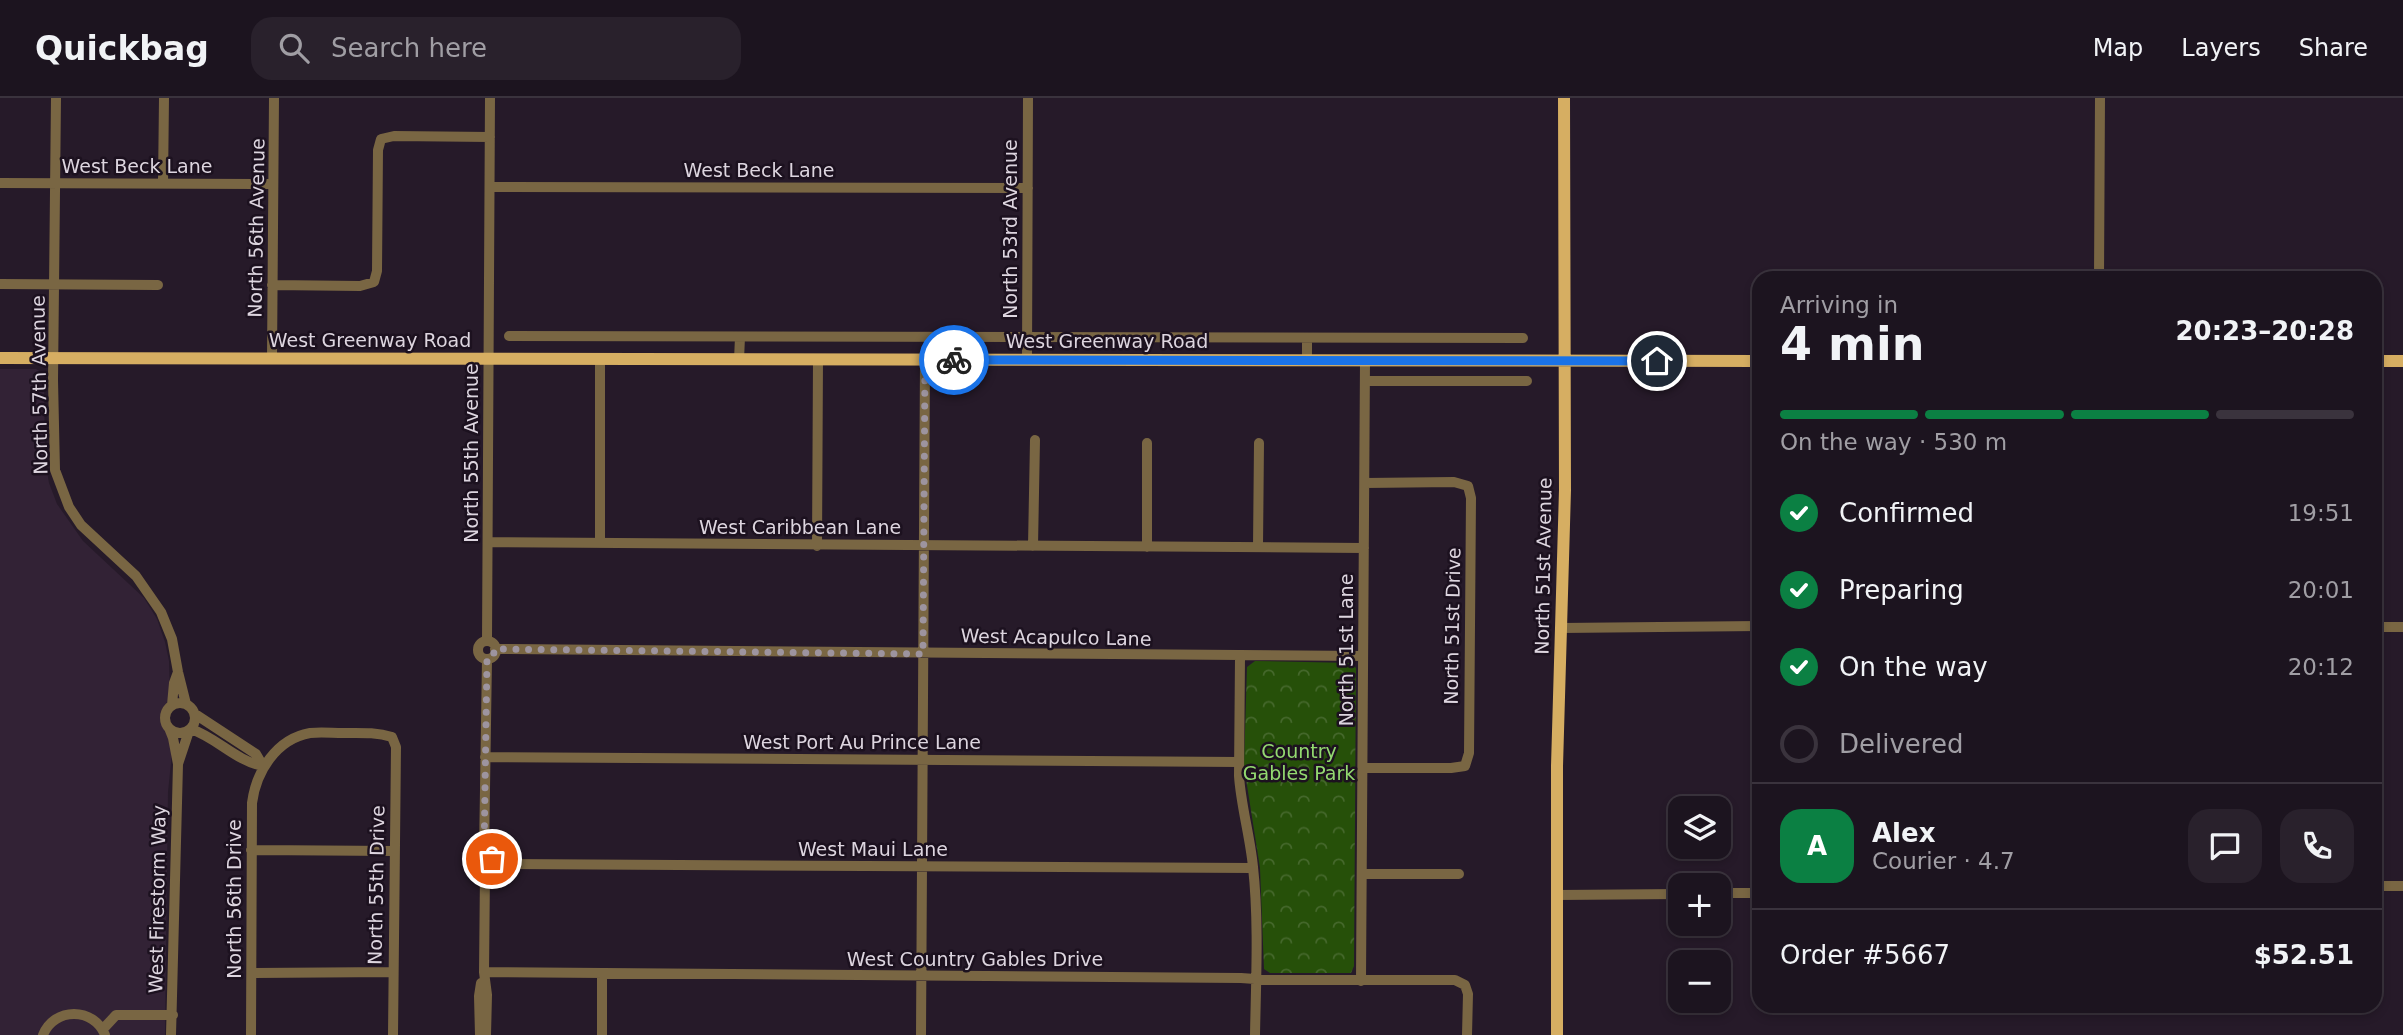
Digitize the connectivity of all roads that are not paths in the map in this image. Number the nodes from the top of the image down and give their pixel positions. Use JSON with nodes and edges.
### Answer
{"nodes":[{"id":1,"x":56,"y":98,"type":"edge"},
{"id":2,"x":164,"y":98,"type":"edge"},
{"id":3,"x":274,"y":98,"type":"edge"},
{"id":4,"x":490,"y":98,"type":"edge"},
{"id":5,"x":1028,"y":98,"type":"edge"},
{"id":6,"x":1564,"y":98,"type":"edge"},
{"id":7,"x":2100,"y":98,"type":"edge"},
{"id":8,"x":490,"y":137,"type":"junction"},
{"id":9,"x":0,"y":183,"type":"edge"},
{"id":10,"x":55,"y":184,"type":"junction"},
{"id":11,"x":163,"y":184,"type":"junction"},
{"id":12,"x":274,"y":184,"type":"junction"},
{"id":13,"x":490,"y":187,"type":"junction"},
{"id":14,"x":1028,"y":188,"type":"junction"},
{"id":15,"x":2099,"y":271,"type":"edge"},
{"id":16,"x":0,"y":285,"type":"edge"},
{"id":17,"x":54,"y":285,"type":"junction"},
{"id":18,"x":158,"y":285,"type":"dead end"},
{"id":19,"x":272,"y":285,"type":"junction"},
{"id":20,"x":509,"y":336,"type":"dead end"},
{"id":21,"x":740,"y":337,"type":"junction"},
{"id":22,"x":1027,"y":338,"type":"junction"},
{"id":23,"x":1307,"y":338,"type":"junction"},
{"id":24,"x":1523,"y":338,"type":"dead end"},
{"id":25,"x":0,"y":358,"type":"edge"},
{"id":26,"x":54,"y":358,"type":"junction"},
{"id":27,"x":272,"y":359,"type":"junction"},
{"id":28,"x":489,"y":359,"type":"junction"},
{"id":29,"x":600,"y":359,"type":"junction"},
{"id":30,"x":739,"y":360,"type":"junction"},
{"id":31,"x":818,"y":360,"type":"junction"},
{"id":32,"x":925,"y":360,"type":"junction"},
{"id":33,"x":1027,"y":360,"type":"junction"},
{"id":34,"x":1307,"y":361,"type":"junction"},
{"id":35,"x":1365,"y":361,"type":"junction"},
{"id":36,"x":1565,"y":361,"type":"junction"},
{"id":37,"x":1752,"y":361,"type":"edge"},
{"id":38,"x":2382,"y":361,"type":"edge"},
{"id":39,"x":2403,"y":361,"type":"edge"},
{"id":40,"x":1365,"y":381,"type":"junction"},
{"id":41,"x":1527,"y":381,"type":"dead end"},
{"id":42,"x":1035,"y":440,"type":"dead end"},
{"id":43,"x":1147,"y":443,"type":"dead end"},
{"id":44,"x":1259,"y":443,"type":"dead end"},
{"id":45,"x":1364,"y":483,"type":"junction"},
{"id":46,"x":488,"y":542,"type":"junction"},
{"id":47,"x":600,"y":543,"type":"junction"},
{"id":48,"x":924,"y":545,"type":"junction"},
{"id":49,"x":817,"y":546,"type":"junction"},
{"id":50,"x":1033,"y":546,"type":"junction"},
{"id":51,"x":1147,"y":547,"type":"junction"},
{"id":52,"x":1258,"y":548,"type":"junction"},
{"id":53,"x":1364,"y":548,"type":"junction"},
{"id":54,"x":1752,"y":626,"type":"edge"},
{"id":55,"x":2382,"y":627,"type":"edge"},
{"id":56,"x":2403,"y":627,"type":"edge"},
{"id":57,"x":1561,"y":628,"type":"junction"},
{"id":58,"x":486,"y":641,"type":"junction"},
{"id":59,"x":495,"y":649,"type":"junction"},
{"id":60,"x":923,"y":654,"type":"junction"},
{"id":61,"x":1363,"y":656,"type":"junction"},
{"id":62,"x":1240,"y":657,"type":"junction"},
{"id":63,"x":487,"y":659,"type":"junction"},
{"id":64,"x":178,"y":673,"type":"junction"},
{"id":65,"x":186,"y":704,"type":"junction"},
{"id":66,"x":172,"y":705,"type":"junction"},
{"id":67,"x":195,"y":714,"type":"junction"},
{"id":68,"x":169,"y":728,"type":"junction"},
{"id":69,"x":190,"y":730,"type":"junction"},
{"id":70,"x":230,"y":744,"type":"junction"},
{"id":71,"x":485,"y":757,"type":"junction"},
{"id":72,"x":923,"y":760,"type":"junction"},
{"id":73,"x":1238,"y":762,"type":"junction"},
{"id":74,"x":178,"y":764,"type":"junction"},
{"id":75,"x":263,"y":766,"type":"junction"},
{"id":76,"x":1363,"y":768,"type":"junction"},
{"id":77,"x":251,"y":850,"type":"junction"},
{"id":78,"x":394,"y":851,"type":"junction"},
{"id":79,"x":484,"y":854,"type":"junction"},
{"id":80,"x":493,"y":864,"type":"junction"},
{"id":81,"x":922,"y":867,"type":"junction"},
{"id":82,"x":1253,"y":868,"type":"junction"},
{"id":83,"x":485,"y":872,"type":"junction"},
{"id":84,"x":1362,"y":874,"type":"junction"},
{"id":85,"x":1459,"y":874,"type":"dead end"},
{"id":86,"x":2382,"y":886,"type":"edge"},
{"id":87,"x":2403,"y":886,"type":"edge"},
{"id":88,"x":1731,"y":893,"type":"edge"},
{"id":89,"x":1752,"y":893,"type":"edge"},
{"id":90,"x":1668,"y":894,"type":"edge"},
{"id":91,"x":1557,"y":895,"type":"junction"},
{"id":92,"x":393,"y":972,"type":"junction"},
{"id":93,"x":484,"y":972,"type":"junction"},
{"id":94,"x":252,"y":973,"type":"junction"},
{"id":95,"x":602,"y":973,"type":"junction"},
{"id":96,"x":921,"y":976,"type":"junction"},
{"id":97,"x":1255,"y":979,"type":"junction"},
{"id":98,"x":1361,"y":981,"type":"junction"},
{"id":99,"x":173,"y":1015,"type":"junction"},
{"id":100,"x":104,"y":1032,"type":"edge"},
{"id":101,"x":43,"y":1035,"type":"edge"},
{"id":102,"x":171,"y":1035,"type":"edge"},
{"id":103,"x":251,"y":1035,"type":"edge"},
{"id":104,"x":393,"y":1035,"type":"edge"},
{"id":105,"x":480,"y":1035,"type":"edge"},
{"id":106,"x":486,"y":1035,"type":"edge"},
{"id":107,"x":602,"y":1035,"type":"edge"},
{"id":108,"x":921,"y":1035,"type":"edge"},
{"id":109,"x":1255,"y":1035,"type":"edge"},
{"id":110,"x":1467,"y":1035,"type":"edge"},
{"id":111,"x":1557,"y":1035,"type":"edge"}],
"edges":[{"from":1,"to":10,"type":"street","name":"North 57th Avenue"},
{"from":2,"to":11,"type":"street"},
{"from":3,"to":12,"type":"street","name":"North 56th Avenue"},
{"from":4,"to":8,"type":"street","name":"North 55th Avenue"},
{"from":5,"to":14,"type":"street","name":"North 53rd Avenue"},
{"from":6,"to":36,"type":"main road","name":"North 51st Avenue"},
{"from":7,"to":15,"type":"street"},
{"from":8,"to":13,"type":"street","name":"North 55th Avenue"},
{"from":8,"to":19,"type":"street"},
{"from":9,"to":10,"type":"street","name":"West Beck Lane"},
{"from":10,"to":11,"type":"street","name":"West Beck Lane"},
{"from":10,"to":17,"type":"street","name":"North 57th Avenue"},
{"from":11,"to":12,"type":"street","name":"West Beck Lane"},
{"from":12,"to":19,"type":"street","name":"North 56th Avenue"},
{"from":13,"to":14,"type":"street","name":"West Beck Lane"},
{"from":13,"to":28,"type":"street","name":"North 55th Avenue"},
{"from":14,"to":22,"type":"street","name":"North 53rd Avenue"},
{"from":16,"to":17,"type":"street"},
{"from":17,"to":18,"type":"street"},
{"from":17,"to":26,"type":"street","name":"North 57th Avenue"},
{"from":19,"to":27,"type":"street","name":"North 56th Avenue"},
{"from":20,"to":21,"type":"street","name":"West Greenway Road"},
{"from":21,"to":22,"type":"street","name":"West Greenway Road"},
{"from":21,"to":30,"type":"street"},
{"from":22,"to":23,"type":"street","name":"West Greenway Road"},
{"from":22,"to":33,"type":"street","name":"North 53rd Avenue"},
{"from":23,"to":24,"type":"street","name":"West Greenway Road"},
{"from":23,"to":34,"type":"street"},
{"from":25,"to":26,"type":"main road","name":"West Greenway Road"},
{"from":26,"to":27,"type":"main road","name":"West Greenway Road"},
{"from":26,"to":64,"type":"street","name":"North 57th Avenue"},
{"from":27,"to":28,"type":"main road","name":"West Greenway Road"},
{"from":28,"to":29,"type":"main road","name":"West Greenway Road"},
{"from":28,"to":46,"type":"street","name":"North 55th Avenue"},
{"from":29,"to":30,"type":"main road","name":"West Greenway Road"},
{"from":29,"to":47,"type":"street"},
{"from":30,"to":31,"type":"main road","name":"West Greenway Road"},
{"from":31,"to":32,"type":"main road","name":"West Greenway Road"},
{"from":31,"to":49,"type":"street"},
{"from":32,"to":33,"type":"main road","name":"West Greenway Road"},
{"from":32,"to":48,"type":"street"},
{"from":33,"to":34,"type":"main road","name":"West Greenway Road"},
{"from":34,"to":35,"type":"main road","name":"West Greenway Road"},
{"from":35,"to":36,"type":"main road","name":"West Greenway Road"},
{"from":35,"to":40,"type":"street","name":"North 51st Lane"},
{"from":36,"to":37,"type":"main road","name":"West Greenway Road"},
{"from":36,"to":57,"type":"main road","name":"North 51st Avenue"},
{"from":38,"to":39,"type":"main road"},
{"from":40,"to":41,"type":"street"},
{"from":40,"to":45,"type":"street","name":"North 51st Lane"},
{"from":42,"to":50,"type":"street"},
{"from":43,"to":51,"type":"street"},
{"from":44,"to":52,"type":"street"},
{"from":45,"to":53,"type":"street","name":"North 51st Lane"},
{"from":45,"to":76,"type":"street","name":"North 51st Drive"},
{"from":46,"to":47,"type":"street","name":"West Caribbean Lane"},
{"from":46,"to":58,"type":"street","name":"North 55th Avenue"},
{"from":47,"to":49,"type":"street","name":"West Caribbean Lane"},
{"from":48,"to":49,"type":"street","name":"West Caribbean Lane"},
{"from":48,"to":50,"type":"street","name":"West Caribbean Lane"},
{"from":48,"to":60,"type":"street"},
{"from":50,"to":51,"type":"street","name":"West Caribbean Lane"},
{"from":51,"to":52,"type":"street","name":"West Caribbean Lane"},
{"from":52,"to":53,"type":"street","name":"West Caribbean Lane"},
{"from":53,"to":61,"type":"street","name":"North 51st Lane"},
{"from":54,"to":57,"type":"street"},
{"from":55,"to":56,"type":"street"},
{"from":57,"to":91,"type":"main road","name":"North 51st Avenue"},
{"from":58,"to":59,"type":"street"},
{"from":58,"to":63,"type":"street","name":"North 55th Avenue"},
{"from":59,"to":60,"type":"street","name":"West Acapulco Lane"},
{"from":59,"to":63,"type":"street"},
{"from":60,"to":62,"type":"street","name":"West Acapulco Lane"},
{"from":60,"to":72,"type":"street"},
{"from":61,"to":62,"type":"street","name":"West Acapulco Lane"},
{"from":61,"to":76,"type":"street","name":"North 51st Lane"},
{"from":62,"to":73,"type":"street"},
{"from":63,"to":71,"type":"street","name":"North 55th Avenue"},
{"from":64,"to":65,"type":"street","name":"North 57th Avenue"},
{"from":64,"to":66,"type":"street","name":"North 57th Avenue"},
{"from":65,"to":66,"type":"street"},
{"from":65,"to":67,"type":"street"},
{"from":66,"to":68,"type":"street"},
{"from":67,"to":69,"type":"street"},
{"from":67,"to":70,"type":"street"},
{"from":68,"to":69,"type":"street"},
{"from":68,"to":74,"type":"street","name":"West Firestorm Way"},
{"from":69,"to":70,"type":"street"},
{"from":69,"to":74,"type":"street","name":"West Firestorm Way"},
{"from":70,"to":75,"type":"street"},
{"from":71,"to":72,"type":"street","name":"West Port Au Prince Lane"},
{"from":71,"to":79,"type":"street","name":"North 55th Avenue"},
{"from":72,"to":73,"type":"street","name":"West Port Au Prince Lane"},
{"from":72,"to":81,"type":"street"},
{"from":73,"to":82,"type":"street"},
{"from":74,"to":99,"type":"street","name":"West Firestorm Way"},
{"from":75,"to":77,"type":"street","name":"North 56th Drive"},
{"from":75,"to":78,"type":"street","name":"North 55th Drive"},
{"from":76,"to":84,"type":"street","name":"North 51st Lane"},
{"from":77,"to":78,"type":"street"},
{"from":77,"to":94,"type":"street","name":"North 56th Drive"},
{"from":78,"to":92,"type":"street","name":"North 55th Drive"},
{"from":79,"to":80,"type":"street"},
{"from":79,"to":83,"type":"street","name":"North 55th Avenue"},
{"from":80,"to":81,"type":"street","name":"West Maui Lane"},
{"from":80,"to":83,"type":"street"},
{"from":81,"to":82,"type":"street","name":"West Maui Lane"},
{"from":81,"to":96,"type":"street"},
{"from":82,"to":97,"type":"street"},
{"from":83,"to":93,"type":"street","name":"North 55th Avenue"},
{"from":84,"to":85,"type":"street"},
{"from":84,"to":98,"type":"street","name":"North 51st Lane"},
{"from":86,"to":87,"type":"street"},
{"from":88,"to":89,"type":"street"},
{"from":90,"to":91,"type":"street"},
{"from":91,"to":111,"type":"main road","name":"North 51st Avenue"},
{"from":92,"to":94,"type":"street"},
{"from":92,"to":104,"type":"street","name":"North 55th Drive"},
{"from":93,"to":95,"type":"street","name":"West Country Gables Drive"},
{"from":93,"to":105,"type":"street","name":"North 55th Avenue"},
{"from":93,"to":106,"type":"street","name":"North 55th Avenue"},
{"from":94,"to":103,"type":"street","name":"North 56th Drive"},
{"from":95,"to":96,"type":"street","name":"West Country Gables Drive"},
{"from":95,"to":107,"type":"street"},
{"from":96,"to":97,"type":"street","name":"West Country Gables Drive"},
{"from":96,"to":108,"type":"street"},
{"from":97,"to":98,"type":"street","name":"West Country Gables Drive"},
{"from":97,"to":109,"type":"street"},
{"from":98,"to":110,"type":"street","name":"West Country Gables Drive"},
{"from":99,"to":100,"type":"street"},
{"from":99,"to":102,"type":"street","name":"West Firestorm Way"},
{"from":100,"to":101,"type":"street"}]}
